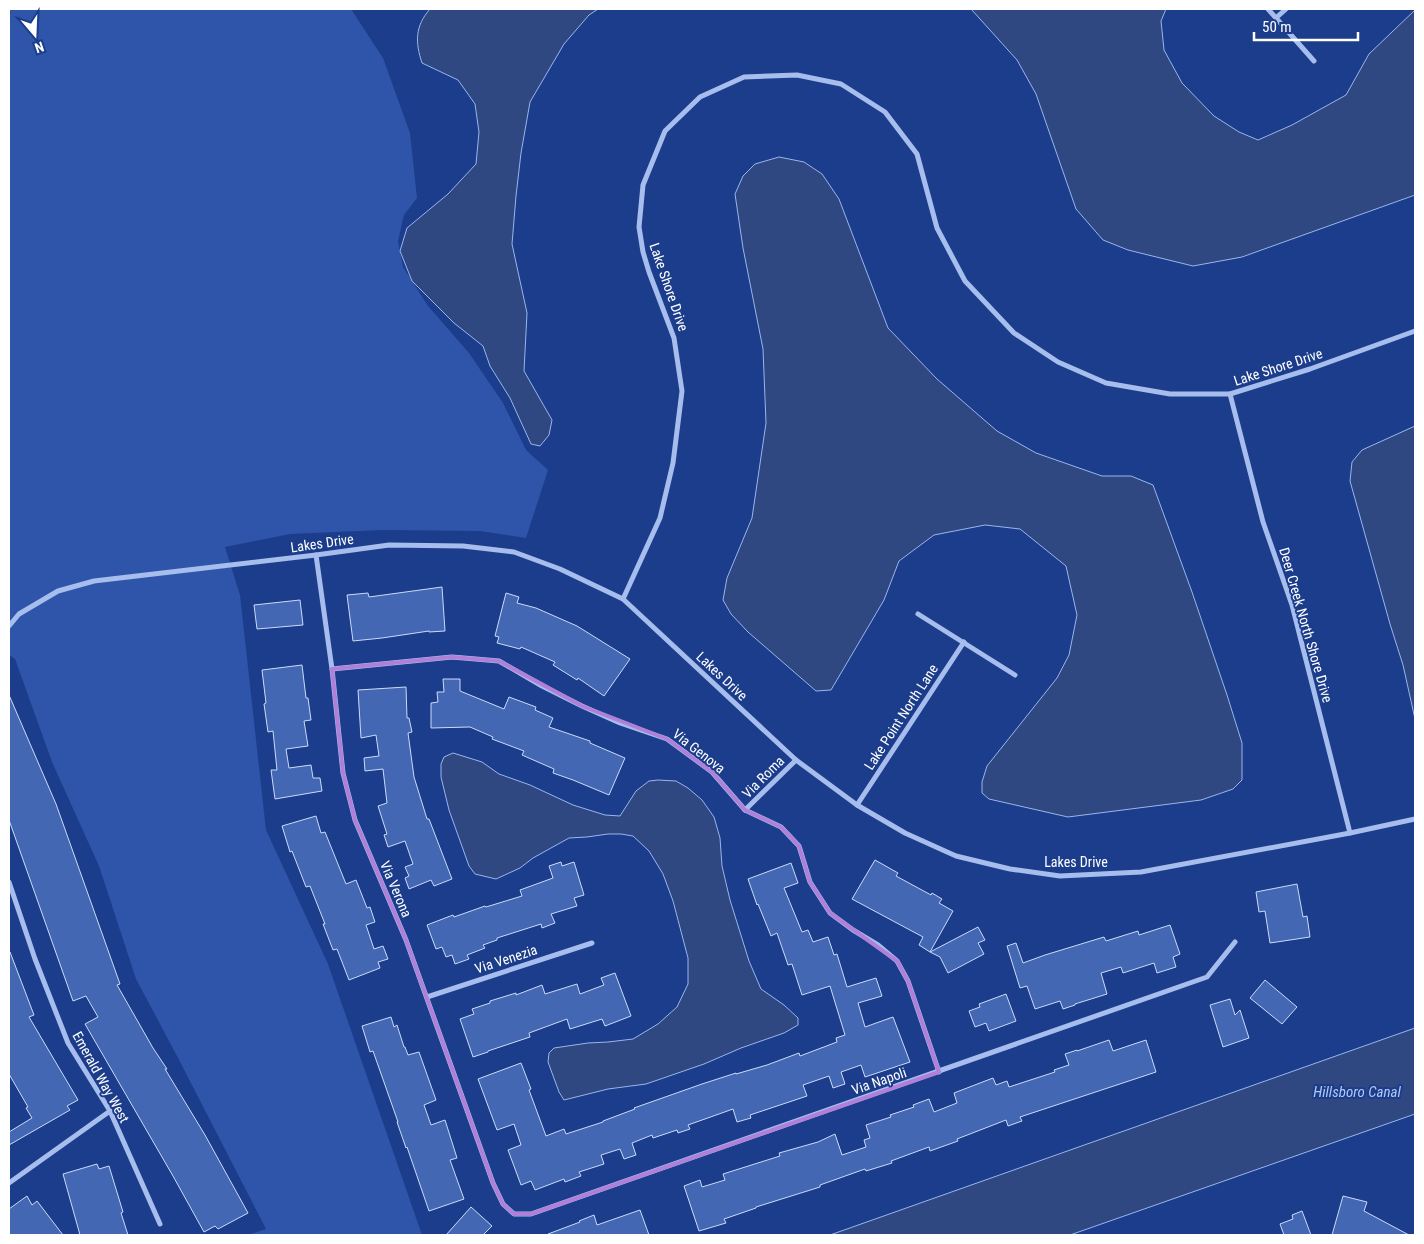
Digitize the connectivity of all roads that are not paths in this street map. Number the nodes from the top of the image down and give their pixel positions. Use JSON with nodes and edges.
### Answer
{"nodes":[{"id":1,"x":1268,"y":9,"type":"edge"},
{"id":2,"x":1286,"y":9,"type":"edge"},
{"id":3,"x":1276,"y":17,"type":"junction"},
{"id":4,"x":1314,"y":61,"type":"dead end"},
{"id":5,"x":1415,"y":332,"type":"edge"},
{"id":6,"x":1230,"y":394,"type":"junction"},
{"id":7,"x":316,"y":555,"type":"junction"},
{"id":8,"x":623,"y":599,"type":"junction"},
{"id":9,"x":918,"y":614,"type":"dead end"},
{"id":10,"x":9,"y":626,"type":"edge"},
{"id":11,"x":964,"y":642,"type":"junction"},
{"id":12,"x":332,"y":669,"type":"junction"},
{"id":13,"x":1015,"y":675,"type":"dead end"},
{"id":14,"x":796,"y":760,"type":"junction"},
{"id":15,"x":858,"y":805,"type":"junction"},
{"id":16,"x":745,"y":810,"type":"junction"},
{"id":17,"x":1415,"y":819,"type":"edge"},
{"id":18,"x":1350,"y":833,"type":"junction"},
{"id":19,"x":9,"y":882,"type":"edge"},
{"id":20,"x":16,"y":902,"type":"junction"},
{"id":21,"x":9,"y":904,"type":"edge"},
{"id":22,"x":1235,"y":942,"type":"dead end"},
{"id":23,"x":592,"y":943,"type":"dead end"},
{"id":24,"x":427,"y":997,"type":"junction"},
{"id":25,"x":939,"y":1072,"type":"junction"},
{"id":26,"x":110,"y":1111,"type":"junction"},
{"id":27,"x":9,"y":1183,"type":"edge"},
{"id":28,"x":514,"y":1214,"type":"joint"},
{"id":29,"x":160,"y":1224,"type":"dead end"}],
"edges":[{"from":1,"to":3,"type":"street"},
{"from":2,"to":3,"type":"street"},
{"from":3,"to":4,"type":"street"},
{"from":5,"to":6,"type":"street","name":"Lake Shore Drive"},
{"from":6,"to":8,"type":"street","name":"Lake Shore Drive"},
{"from":6,"to":18,"type":"street","name":"Deer Creek North Shore Drive"},
{"from":7,"to":8,"type":"street","name":"Lakes Drive"},
{"from":7,"to":10,"type":"street","name":"Lakes Drive"},
{"from":7,"to":12,"type":"street","name":"Via Verona"},
{"from":8,"to":14,"type":"street","name":"Lakes Drive"},
{"from":9,"to":11,"type":"street"},
{"from":11,"to":13,"type":"street"},
{"from":11,"to":15,"type":"street","name":"Lake Point North Lane"},
{"from":12,"to":16,"type":"street","name":"Via Genova"},
{"from":12,"to":24,"type":"street","name":"Via Verona"},
{"from":14,"to":15,"type":"street","name":"Lakes Drive"},
{"from":14,"to":16,"type":"street","name":"Via Roma"},
{"from":15,"to":18,"type":"street","name":"Lakes Drive"},
{"from":16,"to":25,"type":"street","name":"Via Genova"},
{"from":17,"to":18,"type":"street","name":"Lakes Drive"},
{"from":19,"to":20,"type":"street","name":"Emerald Way West"},
{"from":20,"to":21,"type":"street"},
{"from":20,"to":26,"type":"street","name":"Emerald Way West"},
{"from":22,"to":25,"type":"street","name":"Via Napoli"},
{"from":23,"to":24,"type":"street","name":"Via Venezia"},
{"from":24,"to":28,"type":"street","name":"Via Verona"},
{"from":25,"to":28,"type":"street","name":"Via Napoli"},
{"from":26,"to":27,"type":"street"},
{"from":26,"to":29,"type":"street","name":"Emerald Way West"}]}
